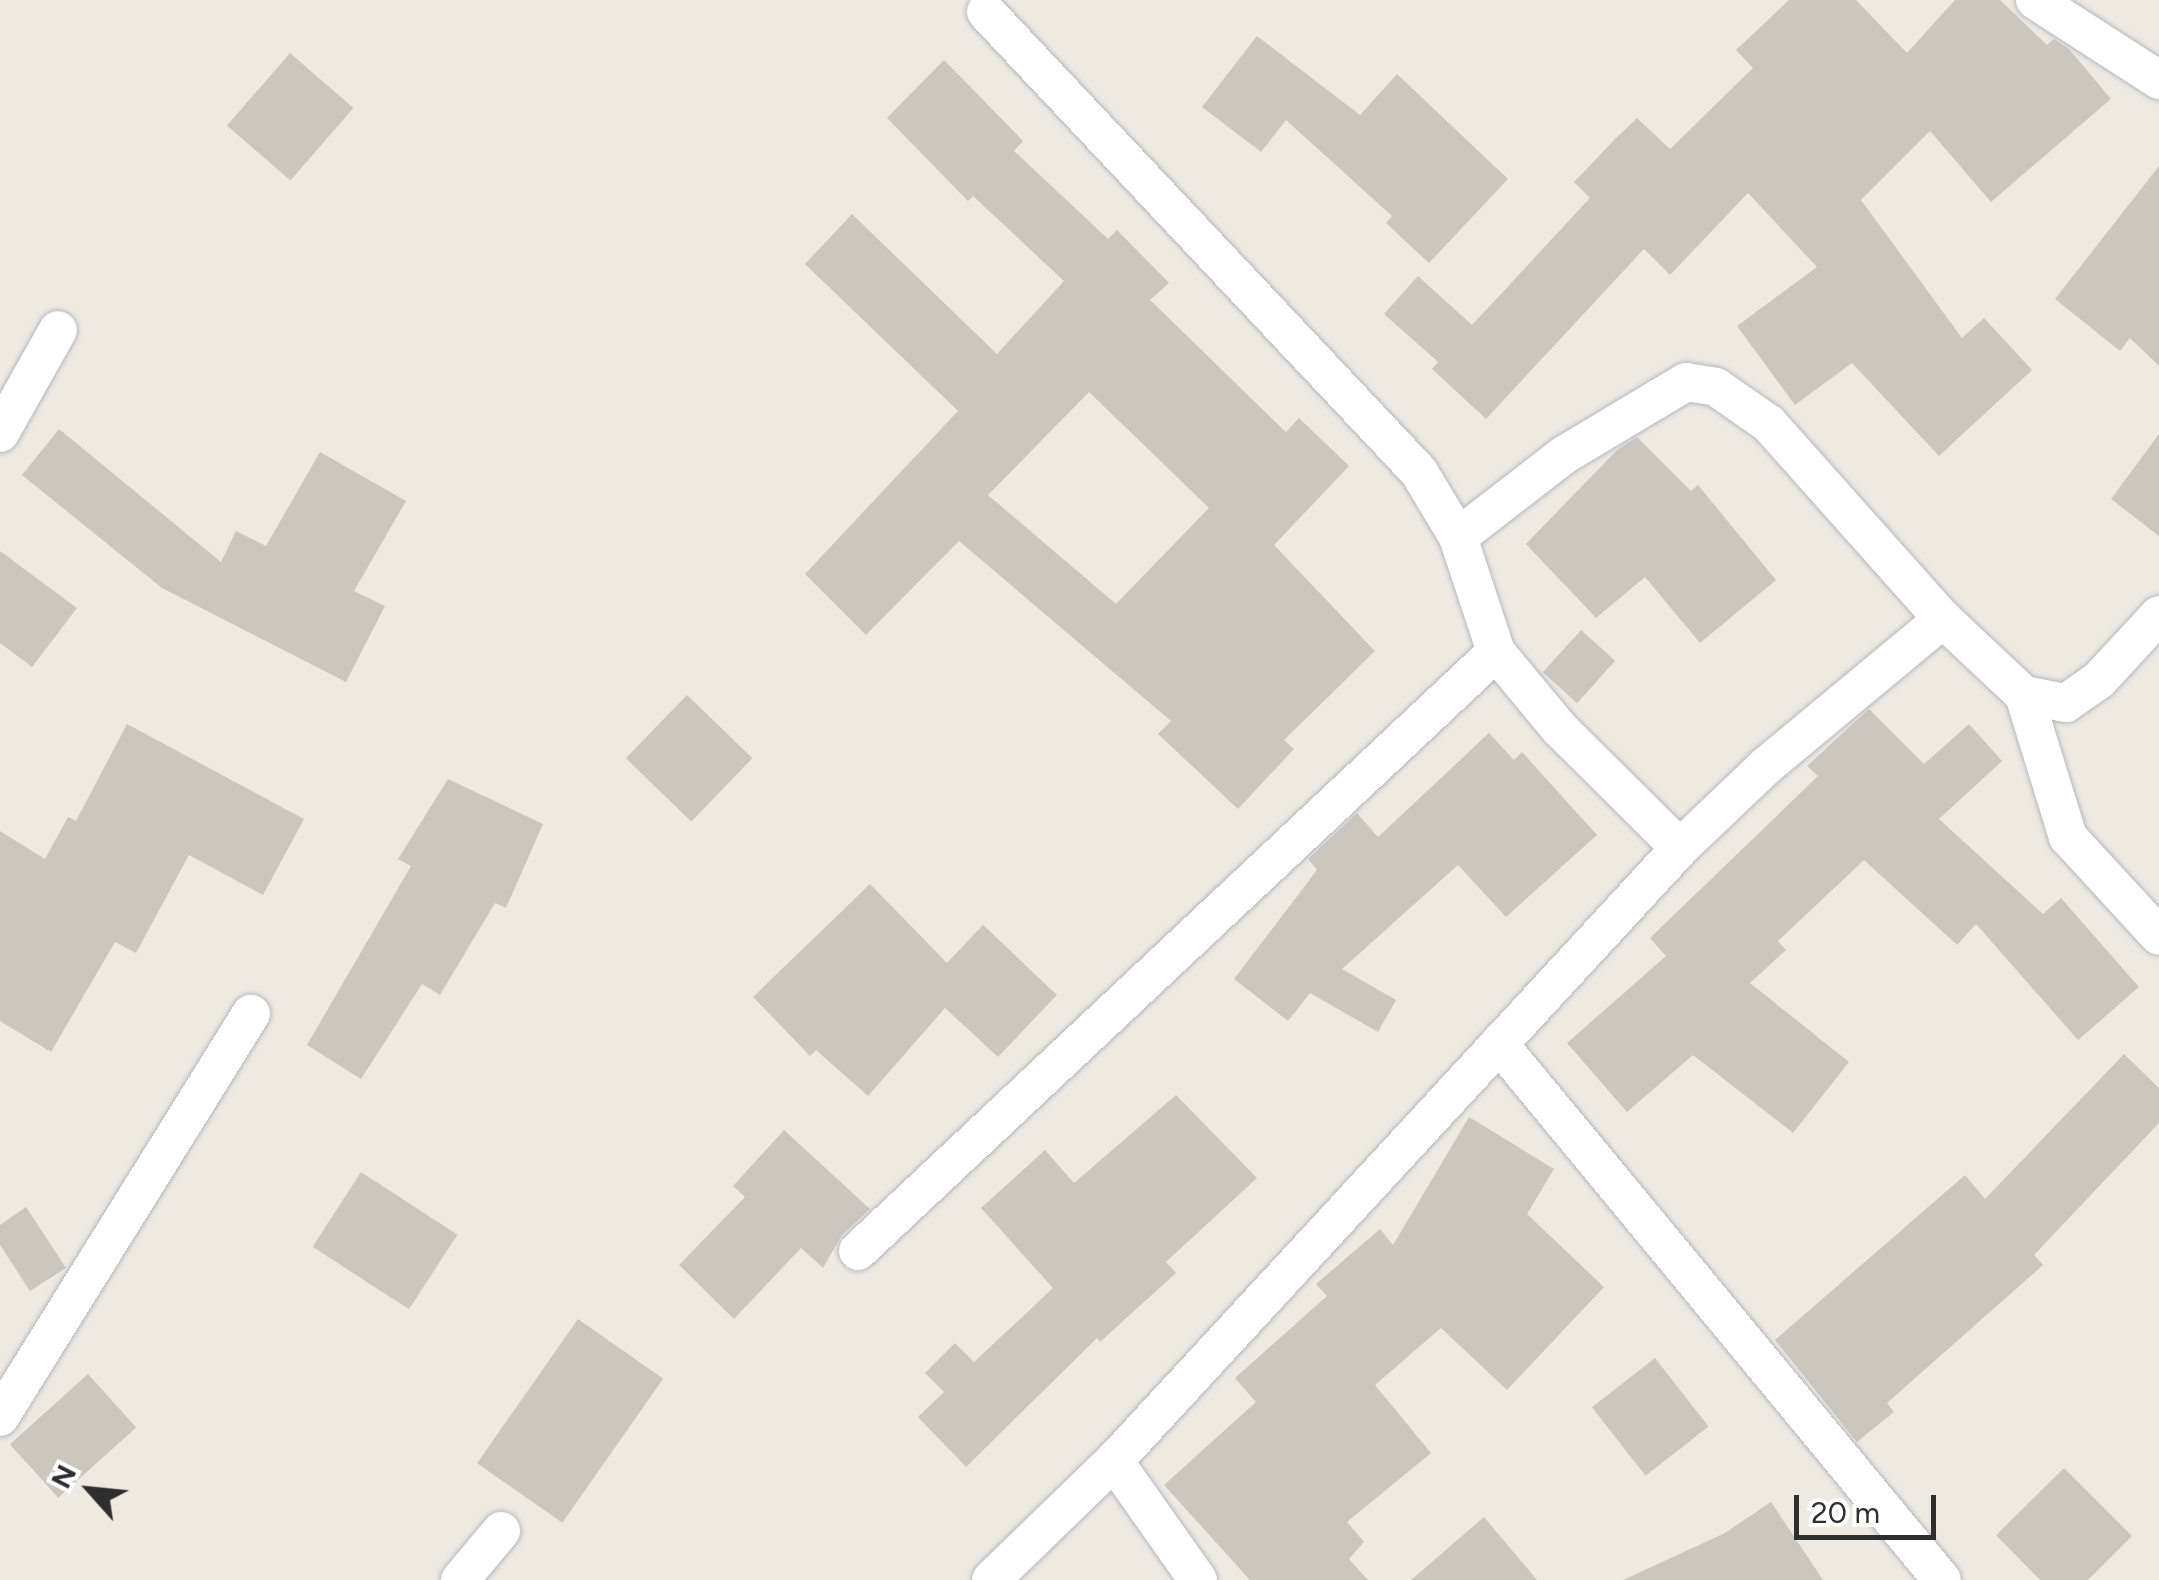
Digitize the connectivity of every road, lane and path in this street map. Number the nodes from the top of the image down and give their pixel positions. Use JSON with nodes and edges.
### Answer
{"nodes":[{"id":1,"x":2035,"y":0,"type":"edge"},
{"id":2,"x":986,"y":12,"type":"dead end"},
{"id":3,"x":2159,"y":80,"type":"edge"},
{"id":4,"x":58,"y":330,"type":"dead end"},
{"id":5,"x":0,"y":433,"type":"edge"},
{"id":6,"x":1458,"y":537,"type":"junction"},
{"id":7,"x":2159,"y":615,"type":"edge"},
{"id":8,"x":1943,"y":620,"type":"junction"},
{"id":9,"x":1496,"y":652,"type":"junction"},
{"id":10,"x":2024,"y":695,"type":"junction"},
{"id":11,"x":1680,"y":848,"type":"junction"},
{"id":12,"x":2159,"y":936,"type":"edge"},
{"id":13,"x":250,"y":1014,"type":"dead end"},
{"id":14,"x":1499,"y":1044,"type":"junction"},
{"id":15,"x":858,"y":1252,"type":"dead end"},
{"id":16,"x":0,"y":1417,"type":"edge"},
{"id":17,"x":1114,"y":1461,"type":"junction"},
{"id":18,"x":501,"y":1530,"type":"dead end"},
{"id":19,"x":460,"y":1580,"type":"edge"},
{"id":20,"x":991,"y":1580,"type":"edge"},
{"id":21,"x":1198,"y":1580,"type":"edge"},
{"id":22,"x":1942,"y":1580,"type":"edge"}],
"edges":[{"from":1,"to":3,"type":"street"},
{"from":2,"to":6,"type":"street"},
{"from":4,"to":5,"type":"street"},
{"from":6,"to":8,"type":"street"},
{"from":6,"to":9,"type":"street"},
{"from":7,"to":10,"type":"street"},
{"from":8,"to":10,"type":"street"},
{"from":8,"to":11,"type":"street"},
{"from":9,"to":11,"type":"street"},
{"from":9,"to":15,"type":"street"},
{"from":10,"to":12,"type":"street"},
{"from":11,"to":14,"type":"street"},
{"from":13,"to":16,"type":"street"},
{"from":14,"to":17,"type":"street"},
{"from":14,"to":22,"type":"street"},
{"from":17,"to":20,"type":"street"},
{"from":17,"to":21,"type":"street"},
{"from":18,"to":19,"type":"street"}]}
